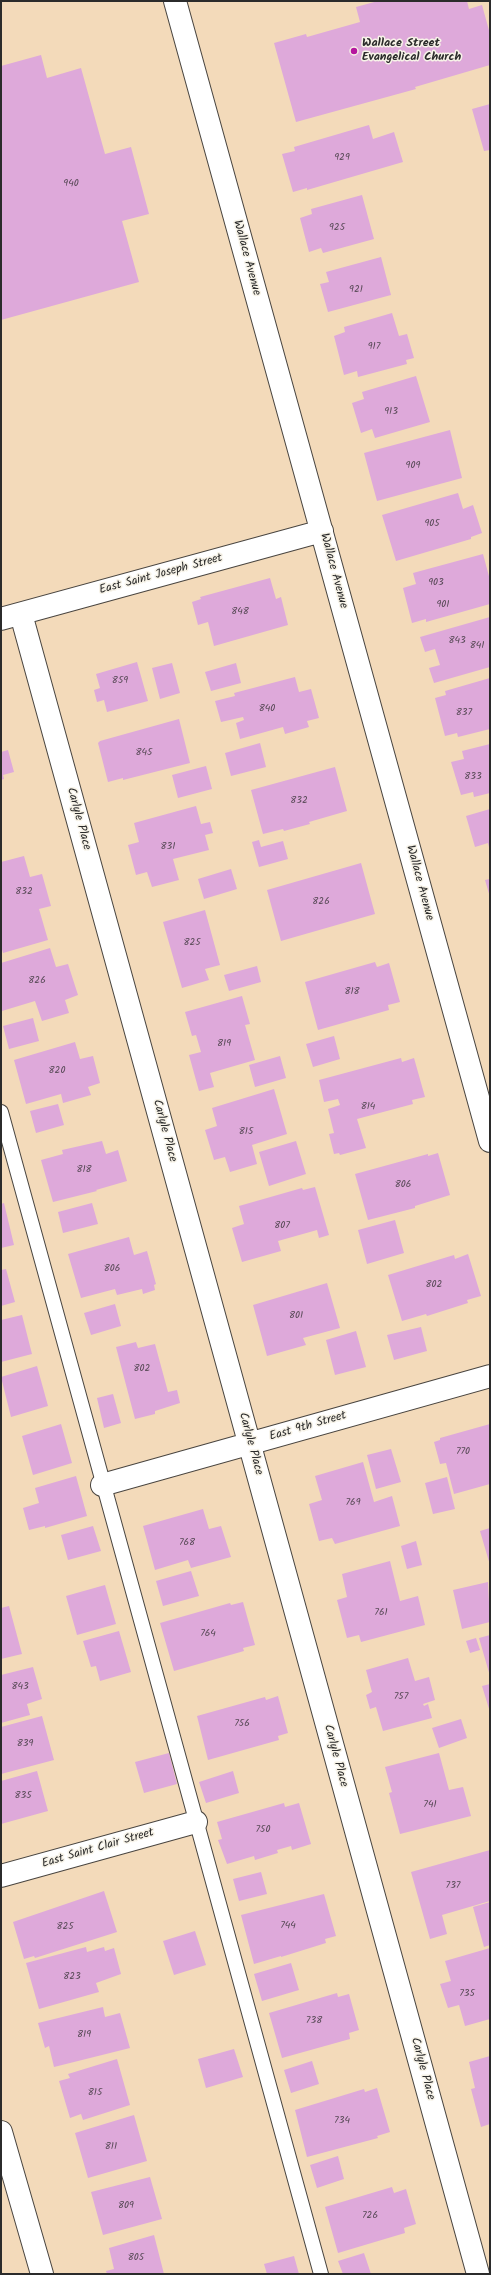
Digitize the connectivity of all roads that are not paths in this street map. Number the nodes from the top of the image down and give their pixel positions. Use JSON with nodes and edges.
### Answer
{"nodes":[{"id":1,"x":175,"y":1,"type":"edge"},
{"id":2,"x":322,"y":531,"type":"junction"},
{"id":3,"x":11,"y":616,"type":"edge"},
{"id":4,"x":1,"y":1112,"type":"edge"},
{"id":5,"x":490,"y":1140,"type":"edge"},
{"id":6,"x":490,"y":1376,"type":"edge"},
{"id":7,"x":250,"y":1444,"type":"junction"},
{"id":8,"x":102,"y":1484,"type":"junction"},
{"id":9,"x":196,"y":1822,"type":"junction"},
{"id":10,"x":1,"y":1876,"type":"edge"},
{"id":11,"x":1,"y":2132,"type":"edge"},
{"id":12,"x":42,"y":2274,"type":"edge"},
{"id":13,"x":321,"y":2274,"type":"edge"},
{"id":14,"x":478,"y":2274,"type":"edge"}],
"edges":[{"from":1,"to":2,"type":"street","name":"Wallace Avenue"},
{"from":2,"to":3,"type":"street","name":"East Saint Joseph Street"},
{"from":2,"to":5,"type":"street","name":"Wallace Avenue"},
{"from":3,"to":7,"type":"street","name":"Carlyle Place"},
{"from":4,"to":8,"type":"lane"},
{"from":6,"to":7,"type":"street","name":"East 9th Street"},
{"from":7,"to":8,"type":"street","name":"East 9th Street"},
{"from":7,"to":14,"type":"street","name":"Carlyle Place"},
{"from":8,"to":9,"type":"lane"},
{"from":9,"to":10,"type":"street","name":"East Saint Clair Street"},
{"from":9,"to":13,"type":"lane"},
{"from":11,"to":12,"type":"street"}]}
